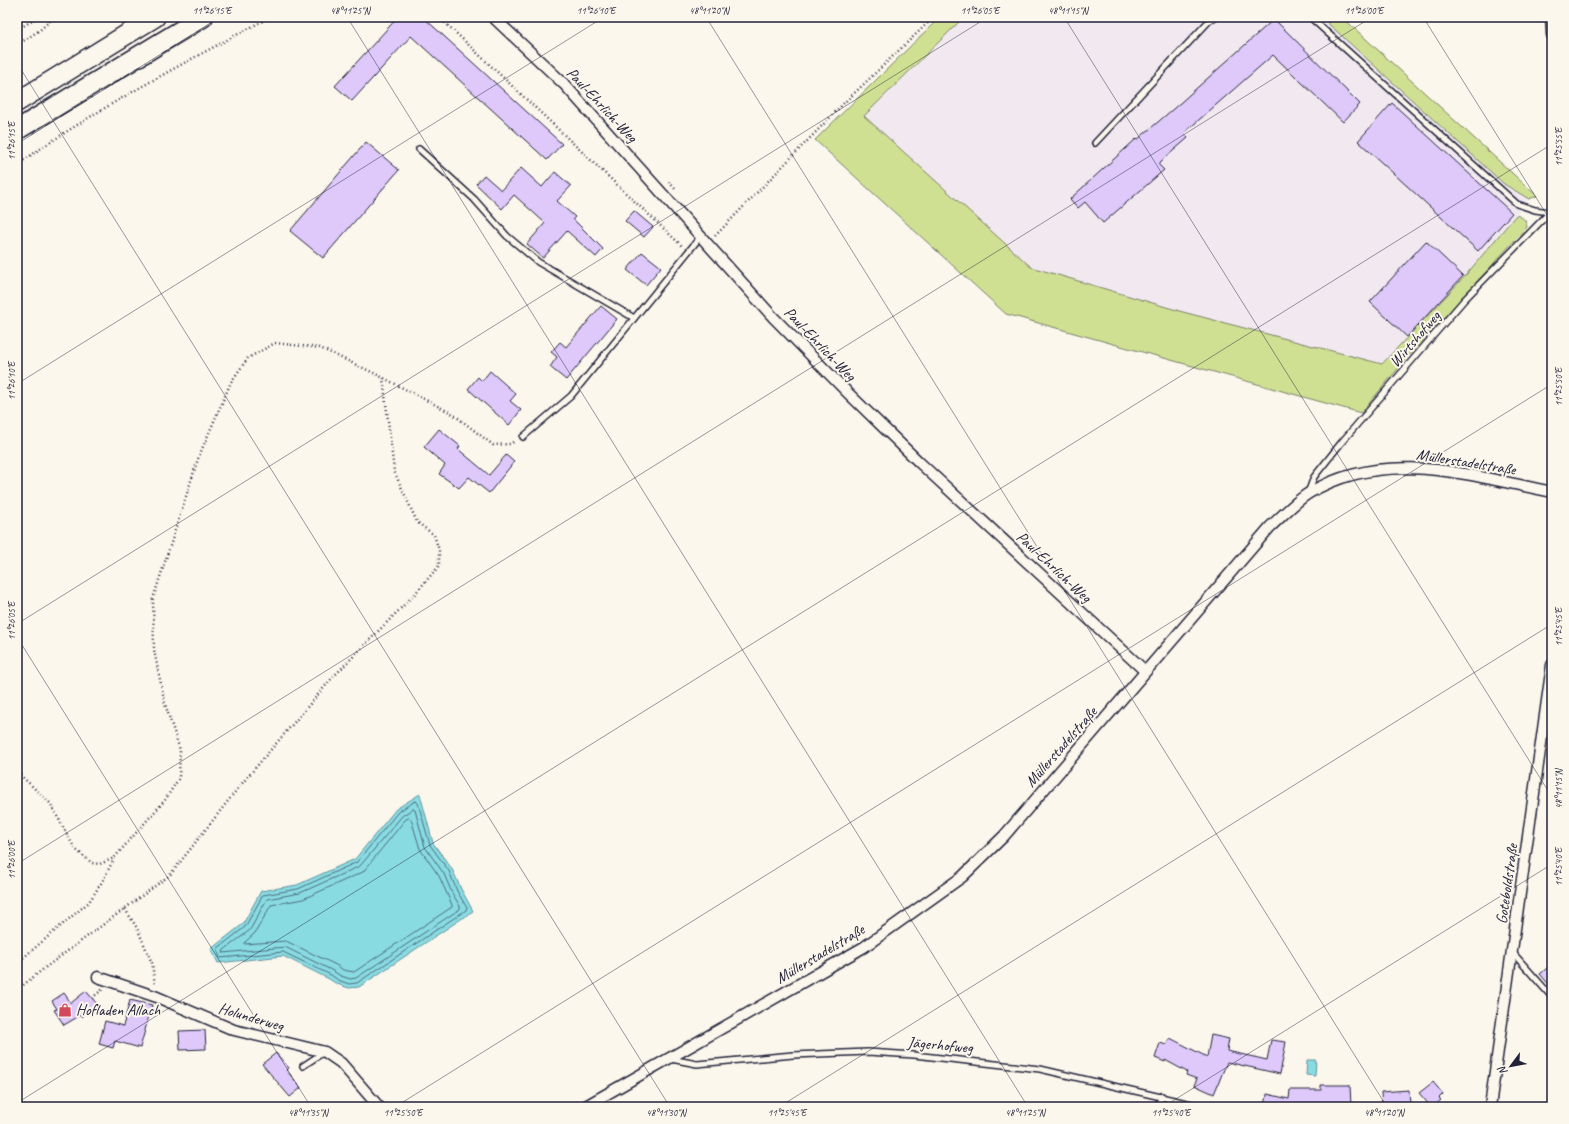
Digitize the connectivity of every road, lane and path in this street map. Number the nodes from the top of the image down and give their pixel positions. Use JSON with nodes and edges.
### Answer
{"nodes":[{"id":1,"x":38,"y":17,"type":"edge"},
{"id":2,"x":54,"y":17,"type":"edge"},
{"id":3,"x":155,"y":17,"type":"edge"},
{"id":4,"x":203,"y":17,"type":"edge"},
{"id":5,"x":270,"y":17,"type":"edge"},
{"id":6,"x":439,"y":17,"type":"edge"},
{"id":7,"x":493,"y":17,"type":"edge"},
{"id":8,"x":934,"y":17,"type":"edge"},
{"id":9,"x":1215,"y":17,"type":"edge"},
{"id":10,"x":1310,"y":17,"type":"edge"},
{"id":11,"x":1551,"y":17,"type":"edge"},
{"id":12,"x":17,"y":30,"type":"edge"},
{"id":13,"x":1552,"y":35,"type":"edge"},
{"id":14,"x":17,"y":45,"type":"edge"},
{"id":15,"x":17,"y":102,"type":"edge"},
{"id":16,"x":17,"y":130,"type":"edge"},
{"id":17,"x":1095,"y":143,"type":"dead end"},
{"id":18,"x":418,"y":149,"type":"dead end"},
{"id":19,"x":17,"y":165,"type":"edge"},
{"id":20,"x":674,"y":187,"type":"dead end"},
{"id":21,"x":679,"y":193,"type":"dead end"},
{"id":22,"x":1551,"y":211,"type":"edge"},
{"id":23,"x":712,"y":232,"type":"dead end"},
{"id":24,"x":716,"y":236,"type":"junction"},
{"id":25,"x":704,"y":240,"type":"junction"},
{"id":26,"x":688,"y":252,"type":"junction"},
{"id":27,"x":634,"y":318,"type":"junction"},
{"id":28,"x":384,"y":378,"type":"junction"},
{"id":29,"x":523,"y":437,"type":"joint"},
{"id":30,"x":1552,"y":492,"type":"edge"},
{"id":31,"x":1308,"y":493,"type":"junction"},
{"id":32,"x":1552,"y":665,"type":"edge"},
{"id":33,"x":1145,"y":671,"type":"junction"},
{"id":34,"x":17,"y":772,"type":"edge"},
{"id":35,"x":114,"y":858,"type":"junction"},
{"id":36,"x":125,"y":909,"type":"junction"},
{"id":37,"x":1513,"y":952,"type":"junction"},
{"id":38,"x":17,"y":964,"type":"edge"},
{"id":39,"x":98,"y":977,"type":"dead end"},
{"id":40,"x":17,"y":990,"type":"edge"},
{"id":41,"x":156,"y":997,"type":"junction"},
{"id":42,"x":1552,"y":997,"type":"edge"},
{"id":43,"x":325,"y":1052,"type":"junction"},
{"id":44,"x":671,"y":1059,"type":"junction"},
{"id":45,"x":303,"y":1066,"type":"dead end"},
{"id":46,"x":1162,"y":1096,"type":"junction"},
{"id":47,"x":379,"y":1107,"type":"edge"},
{"id":48,"x":584,"y":1107,"type":"edge"},
{"id":49,"x":1157,"y":1107,"type":"edge"},
{"id":50,"x":1204,"y":1107,"type":"edge"},
{"id":51,"x":1490,"y":1107,"type":"edge"}],
"edges":[{"from":1,"to":12,"type":"path"},
{"from":2,"to":14,"type":"path"},
{"from":3,"to":15,"type":"highway"},
{"from":4,"to":16,"type":"highway"},
{"from":5,"to":19,"type":"path"},
{"from":6,"to":26,"type":"path"},
{"from":7,"to":25,"type":"street","name":"Paul-Ehrlich-Weg"},
{"from":8,"to":24,"type":"path"},
{"from":9,"to":17,"type":"lane"},
{"from":10,"to":22,"type":"lane"},
{"from":11,"to":13,"type":"street"},
{"from":18,"to":27,"type":"lane"},
{"from":20,"to":21,"type":"path"},
{"from":22,"to":31,"type":"lane","name":"Wirtshofweg"},
{"from":23,"to":24,"type":"path"},
{"from":24,"to":25,"type":"path"},
{"from":25,"to":26,"type":"lane"},
{"from":25,"to":33,"type":"street","name":"Paul-Ehrlich-Weg"},
{"from":26,"to":27,"type":"lane"},
{"from":27,"to":29,"type":"lane"},
{"from":28,"to":29,"type":"path"},
{"from":28,"to":35,"type":"path"},
{"from":28,"to":36,"type":"path"},
{"from":30,"to":31,"type":"street","name":"Müllerstadelstraße"},
{"from":31,"to":33,"type":"street","name":"Müllerstadelstraße"},
{"from":32,"to":37,"type":"street","name":"Goteboldstraße"},
{"from":33,"to":44,"type":"street","name":"Müllerstadelstraße"},
{"from":34,"to":35,"type":"path"},
{"from":35,"to":38,"type":"path"},
{"from":36,"to":40,"type":"path"},
{"from":36,"to":41,"type":"path"},
{"from":37,"to":42,"type":"lane"},
{"from":37,"to":51,"type":"street","name":"Goteboldstraße"},
{"from":39,"to":41,"type":"street","name":"Holunderweg"},
{"from":41,"to":43,"type":"street","name":"Holunderweg"},
{"from":43,"to":45,"type":"lane"},
{"from":43,"to":47,"type":"street","name":"Holunderweg"},
{"from":44,"to":46,"type":"lane","name":"Jägerhofweg"},
{"from":44,"to":48,"type":"street","name":"Müllerstadelstraße"},
{"from":46,"to":49,"type":"lane"},
{"from":46,"to":50,"type":"lane","name":"Jägerhofweg"}]}
